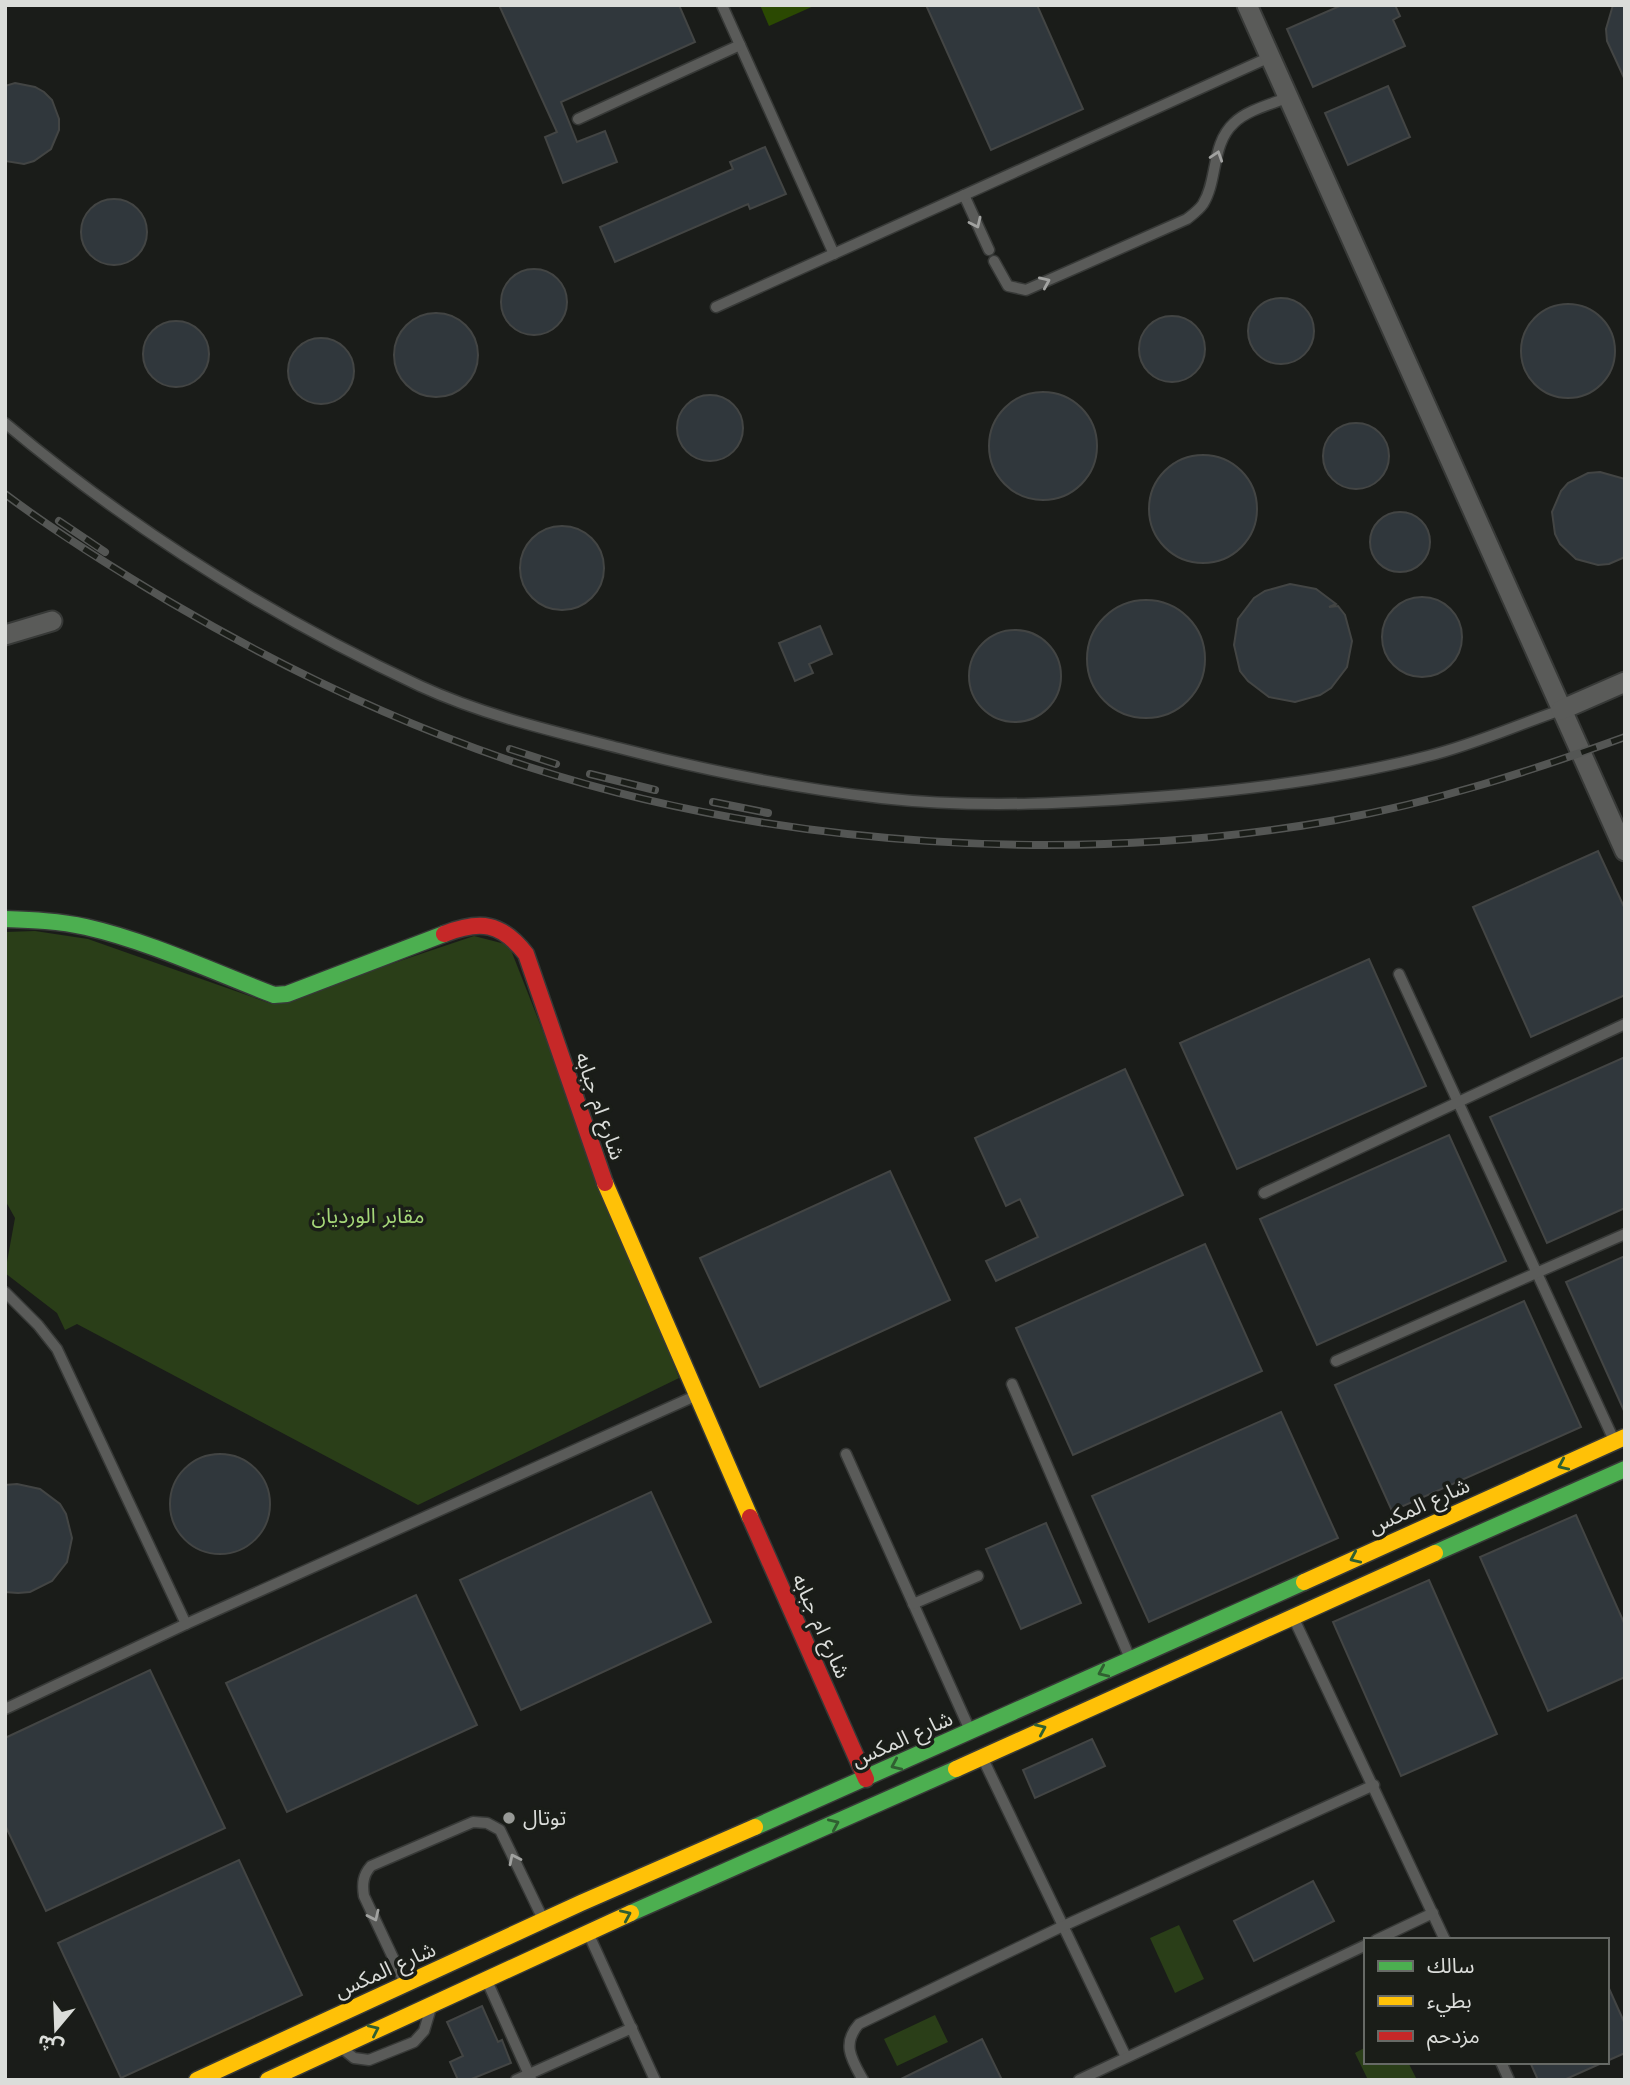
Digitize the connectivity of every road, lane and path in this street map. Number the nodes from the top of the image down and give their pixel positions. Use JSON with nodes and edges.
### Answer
{"nodes":[{"id":1,"x":722,"y":5,"type":"edge"},
{"id":2,"x":1247,"y":5,"type":"edge"},
{"id":3,"x":740,"y":45,"type":"junction"},
{"id":4,"x":1270,"y":57,"type":"junction"},
{"id":5,"x":1289,"y":97,"type":"junction"},
{"id":6,"x":578,"y":119,"type":"dead end"},
{"id":7,"x":964,"y":195,"type":"junction"},
{"id":8,"x":989,"y":250,"type":"dead end"},
{"id":9,"x":834,"y":254,"type":"junction"},
{"id":10,"x":994,"y":261,"type":"dead end"},
{"id":11,"x":716,"y":307,"type":"dead end"},
{"id":12,"x":5,"y":423,"type":"edge"},
{"id":13,"x":52,"y":621,"type":"dead end"},
{"id":14,"x":5,"y":635,"type":"edge"},
{"id":15,"x":1625,"y":682,"type":"edge"},
{"id":16,"x":1561,"y":710,"type":"junction"},
{"id":17,"x":1625,"y":851,"type":"edge"},
{"id":18,"x":5,"y":919,"type":"edge"},
{"id":19,"x":1399,"y":974,"type":"dead end"},
{"id":20,"x":1625,"y":1024,"type":"edge"},
{"id":21,"x":1458,"y":1102,"type":"junction"},
{"id":22,"x":1265,"y":1193,"type":"dead end"},
{"id":23,"x":1625,"y":1234,"type":"edge"},
{"id":24,"x":1537,"y":1273,"type":"junction"},
{"id":25,"x":5,"y":1292,"type":"edge"},
{"id":26,"x":1336,"y":1361,"type":"dead end"},
{"id":27,"x":1012,"y":1384,"type":"dead end"},
{"id":28,"x":696,"y":1396,"type":"junction"},
{"id":29,"x":1619,"y":1439,"type":"edge"},
{"id":30,"x":846,"y":1454,"type":"dead end"},
{"id":31,"x":1625,"y":1469,"type":"edge"},
{"id":32,"x":978,"y":1576,"type":"dead end"},
{"id":33,"x":913,"y":1604,"type":"junction"},
{"id":34,"x":1293,"y":1616,"type":"junction"},
{"id":35,"x":186,"y":1624,"type":"junction"},
{"id":36,"x":1130,"y":1660,"type":"junction"},
{"id":37,"x":5,"y":1709,"type":"edge"},
{"id":38,"x":971,"y":1732,"type":"junction"},
{"id":39,"x":981,"y":1756,"type":"junction"},
{"id":40,"x":866,"y":1779,"type":"junction"},
{"id":41,"x":1374,"y":1785,"type":"junction"},
{"id":42,"x":1433,"y":1913,"type":"junction"},
{"id":43,"x":544,"y":1921,"type":"junction"},
{"id":44,"x":1061,"y":1927,"type":"junction"},
{"id":45,"x":588,"y":1931,"type":"junction"},
{"id":46,"x":1380,"y":1938,"type":"edge"},
{"id":47,"x":1444,"y":1938,"type":"edge"},
{"id":48,"x":1364,"y":1946,"type":"edge"},
{"id":49,"x":485,"y":1978,"type":"junction"},
{"id":50,"x":406,"y":1984,"type":"junction"},
{"id":51,"x":431,"y":2004,"type":"junction"},
{"id":52,"x":632,"y":2028,"type":"junction"},
{"id":53,"x":341,"y":2046,"type":"junction"},
{"id":54,"x":267,"y":2047,"type":"junction"},
{"id":55,"x":1126,"y":2057,"type":"junction"},
{"id":56,"x":1502,"y":2064,"type":"edge"},
{"id":57,"x":274,"y":2077,"type":"edge"},
{"id":58,"x":530,"y":2077,"type":"edge"},
{"id":59,"x":197,"y":2080,"type":"edge"},
{"id":60,"x":516,"y":2080,"type":"edge"},
{"id":61,"x":655,"y":2080,"type":"edge"},
{"id":62,"x":863,"y":2080,"type":"edge"},
{"id":63,"x":1079,"y":2080,"type":"edge"},
{"id":64,"x":1509,"y":2080,"type":"edge"}],
"edges":[{"from":1,"to":3,"type":"lane"},
{"from":2,"to":4,"type":"street"},
{"from":3,"to":6,"type":"lane"},
{"from":3,"to":9,"type":"lane"},
{"from":4,"to":5,"type":"street"},
{"from":4,"to":7,"type":"lane"},
{"from":10,"to":5,"type":"lane","one_way":true},
{"from":5,"to":16,"type":"street"},
{"from":7,"to":8,"type":"lane","one_way":true},
{"from":7,"to":9,"type":"lane"},
{"from":9,"to":11,"type":"lane"},
{"from":12,"to":16,"type":"lane"},
{"from":13,"to":14,"type":"street"},
{"from":15,"to":16,"type":"street"},
{"from":16,"to":17,"type":"street"},
{"from":18,"to":28,"type":"main road","name":"شارع ام جبابه"},
{"from":19,"to":21,"type":"lane"},
{"from":20,"to":21,"type":"lane"},
{"from":21,"to":22,"type":"lane"},
{"from":21,"to":24,"type":"lane"},
{"from":23,"to":24,"type":"lane"},
{"from":24,"to":26,"type":"lane"},
{"from":24,"to":29,"type":"lane"},
{"from":25,"to":35,"type":"lane"},
{"from":27,"to":36,"type":"lane"},
{"from":28,"to":35,"type":"lane"},
{"from":28,"to":40,"type":"main road","name":"شارع ام جبابه"},
{"from":29,"to":36,"type":"main road","name":"شارع المكس","one_way":true},
{"from":30,"to":33,"type":"lane"},
{"from":31,"to":34,"type":"main road"},
{"from":32,"to":33,"type":"lane"},
{"from":33,"to":38,"type":"lane"},
{"from":39,"to":34,"type":"main road","one_way":true},
{"from":34,"to":41,"type":"lane"},
{"from":35,"to":37,"type":"lane"},
{"from":36,"to":38,"type":"main road","name":"شارع المكس","one_way":true},
{"from":38,"to":40,"type":"main road","name":"شارع المكس","one_way":true},
{"from":39,"to":44,"type":"lane"},
{"from":45,"to":39,"type":"main road","one_way":true},
{"from":40,"to":43,"type":"main road","name":"شارع المكس"},
{"from":41,"to":42,"type":"lane"},
{"from":41,"to":44,"type":"lane"},
{"from":42,"to":46,"type":"lane"},
{"from":42,"to":47,"type":"lane"},
{"from":43,"to":50,"type":"main road","name":"شارع المكس"},
{"from":43,"to":50,"type":"lane","one_way":true},
{"from":44,"to":55,"type":"lane"},
{"from":44,"to":62,"type":"lane"},
{"from":45,"to":49,"type":"main road"},
{"from":45,"to":52,"type":"lane"},
{"from":48,"to":55,"type":"lane"},
{"from":49,"to":51,"type":"main road"},
{"from":49,"to":58,"type":"lane"},
{"from":50,"to":54,"type":"main road","name":"شارع المكس"},
{"from":53,"to":51,"type":"main road","one_way":true},
{"from":51,"to":53,"type":"lane"},
{"from":52,"to":58,"type":"lane"},
{"from":52,"to":61,"type":"lane"},
{"from":53,"to":57,"type":"main road"},
{"from":54,"to":57,"type":"main road"},
{"from":54,"to":59,"type":"main road","name":"شارع المكس"},
{"from":55,"to":63,"type":"lane"},
{"from":56,"to":64,"type":"lane"},
{"from":58,"to":60,"type":"lane"}]}
